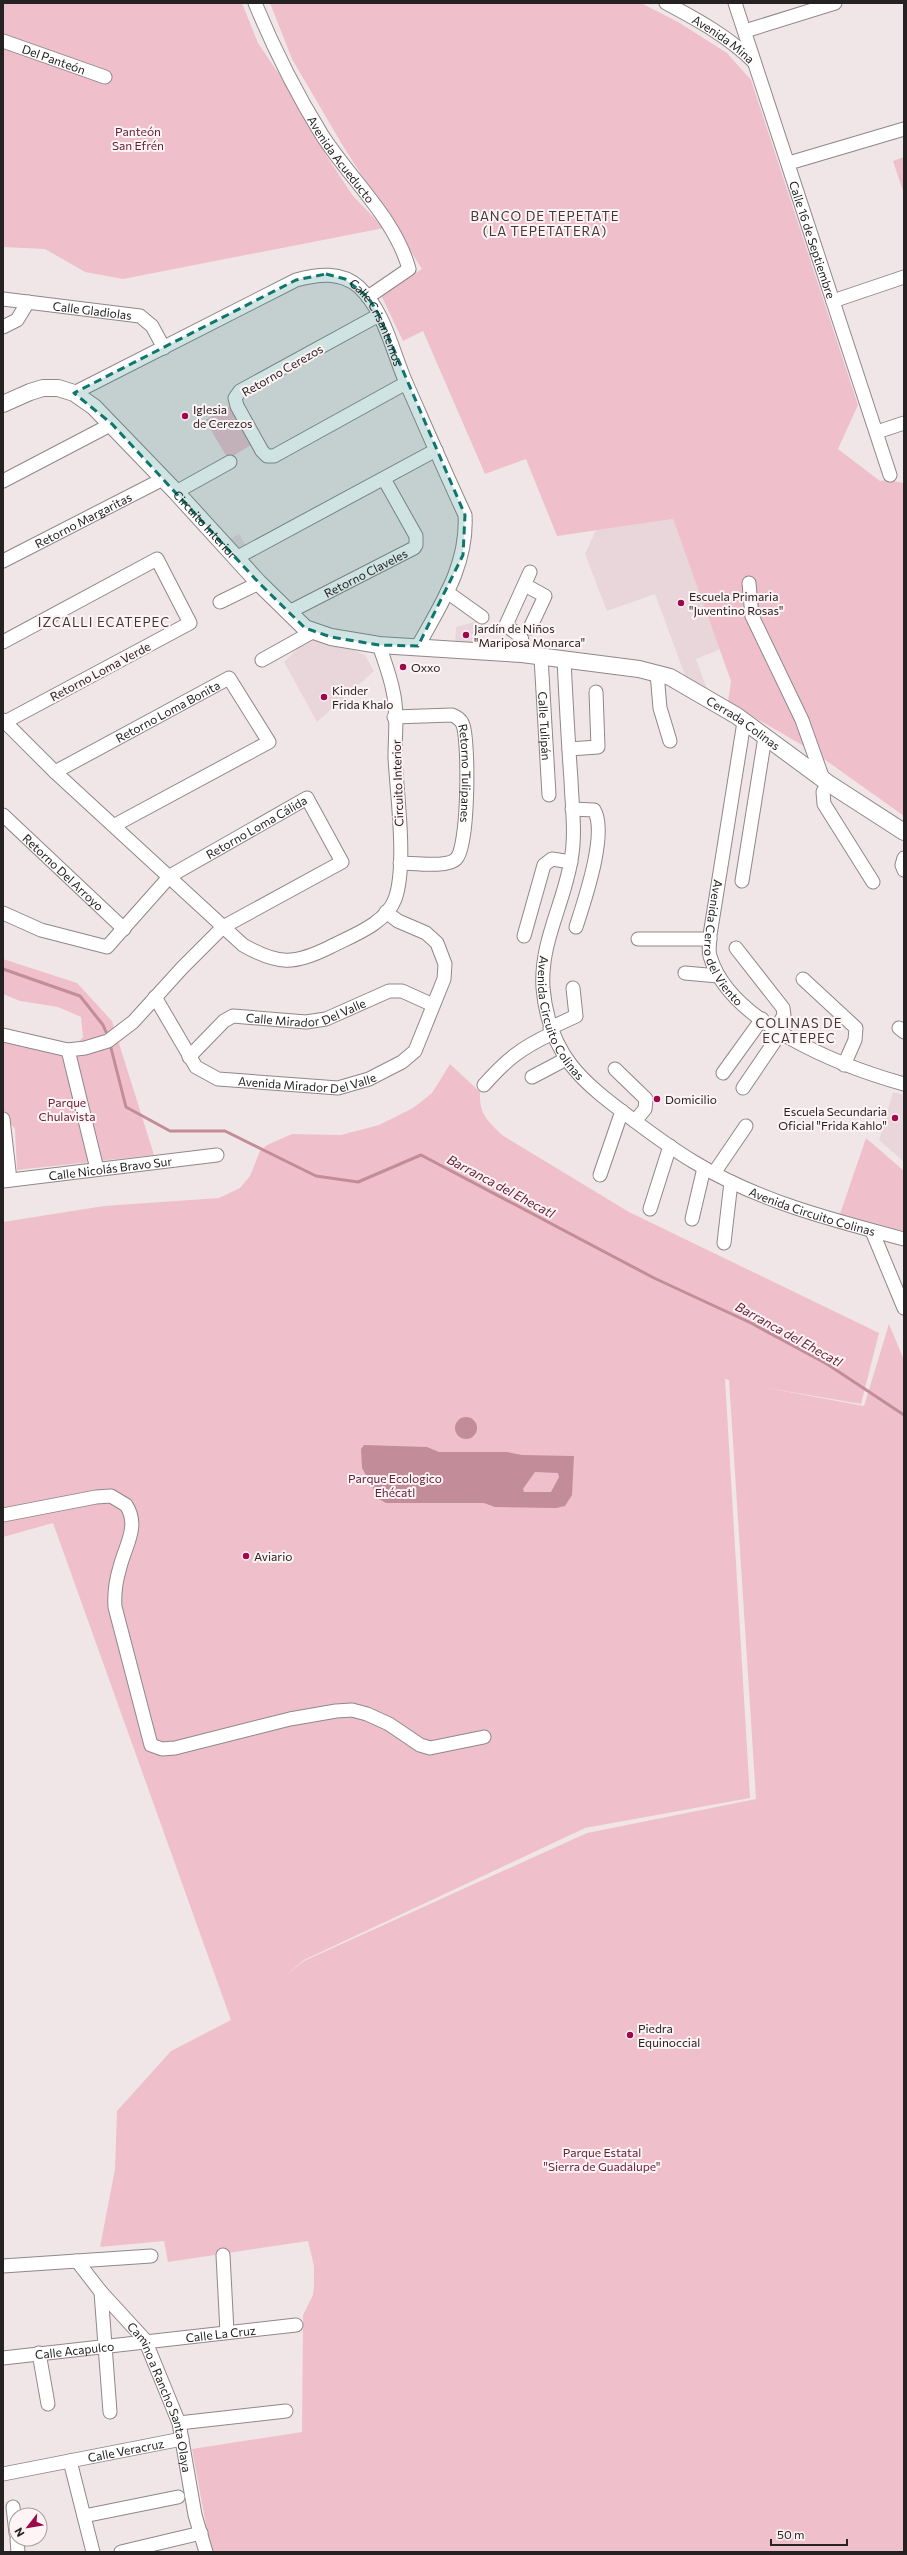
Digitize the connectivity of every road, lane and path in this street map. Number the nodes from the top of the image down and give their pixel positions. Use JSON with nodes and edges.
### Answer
{"nodes":[{"id":1,"x":255,"y":3,"type":"edge"},
{"id":2,"x":666,"y":3,"type":"edge"},
{"id":3,"x":736,"y":3,"type":"edge"},
{"id":4,"x":835,"y":3,"type":"edge"},
{"id":5,"x":745,"y":31,"type":"junction"},
{"id":6,"x":3,"y":41,"type":"edge"},
{"id":7,"x":757,"y":66,"type":"junction"},
{"id":8,"x":105,"y":77,"type":"dead end"},
{"id":9,"x":904,"y":129,"type":"edge"},
{"id":10,"x":790,"y":163,"type":"junction"},
{"id":11,"x":904,"y":276,"type":"edge"},
{"id":12,"x":368,"y":297,"type":"junction"},
{"id":13,"x":3,"y":299,"type":"edge"},
{"id":14,"x":833,"y":301,"type":"junction"},
{"id":15,"x":28,"y":302,"type":"junction"},
{"id":16,"x":379,"y":315,"type":"junction"},
{"id":17,"x":3,"y":327,"type":"edge"},
{"id":18,"x":164,"y":348,"type":"junction"},
{"id":19,"x":406,"y":383,"type":"junction"},
{"id":20,"x":74,"y":393,"type":"junction"},
{"id":21,"x":3,"y":404,"type":"edge"},
{"id":22,"x":904,"y":423,"type":"edge"},
{"id":23,"x":112,"y":424,"type":"junction"},
{"id":24,"x":877,"y":432,"type":"junction"},
{"id":25,"x":436,"y":450,"type":"junction"},
{"id":26,"x":230,"y":462,"type":"dead end"},
{"id":27,"x":890,"y":475,"type":"dead end"},
{"id":28,"x":163,"y":479,"type":"junction"},
{"id":29,"x":384,"y":479,"type":"junction"},
{"id":30,"x":3,"y":481,"type":"edge"},
{"id":31,"x":176,"y":492,"type":"junction"},
{"id":32,"x":236,"y":558,"type":"junction"},
{"id":33,"x":3,"y":561,"type":"edge"},
{"id":34,"x":530,"y":572,"type":"dead end"},
{"id":35,"x":259,"y":583,"type":"junction"},
{"id":36,"x":749,"y":583,"type":"dead end"},
{"id":37,"x":524,"y":585,"type":"junction"},
{"id":38,"x":447,"y":592,"type":"junction"},
{"id":39,"x":220,"y":602,"type":"dead end"},
{"id":40,"x":289,"y":612,"type":"junction"},
{"id":41,"x":482,"y":617,"type":"dead end"},
{"id":42,"x":530,"y":628,"type":"dead end"},
{"id":43,"x":314,"y":631,"type":"junction"},
{"id":44,"x":3,"y":642,"type":"edge"},
{"id":45,"x":379,"y":645,"type":"junction"},
{"id":46,"x":418,"y":646,"type":"junction"},
{"id":47,"x":522,"y":654,"type":"junction"},
{"id":48,"x":541,"y":657,"type":"junction"},
{"id":49,"x":262,"y":660,"type":"dead end"},
{"id":50,"x":564,"y":660,"type":"junction"},
{"id":51,"x":657,"y":673,"type":"junction"},
{"id":52,"x":596,"y":692,"type":"dead end"},
{"id":53,"x":394,"y":717,"type":"junction"},
{"id":54,"x":4,"y":721,"type":"edge"},
{"id":55,"x":744,"y":722,"type":"junction"},
{"id":56,"x":765,"y":737,"type":"junction"},
{"id":57,"x":670,"y":742,"type":"dead end"},
{"id":58,"x":569,"y":749,"type":"junction"},
{"id":59,"x":55,"y":772,"type":"junction"},
{"id":60,"x":825,"y":781,"type":"junction"},
{"id":61,"x":549,"y":795,"type":"dead end"},
{"id":62,"x":572,"y":809,"type":"junction"},
{"id":63,"x":3,"y":815,"type":"edge"},
{"id":64,"x":115,"y":826,"type":"junction"},
{"id":65,"x":904,"y":832,"type":"edge"},
{"id":66,"x":904,"y":858,"type":"edge"},
{"id":67,"x":571,"y":862,"type":"junction"},
{"id":68,"x":400,"y":863,"type":"junction"},
{"id":69,"x":904,"y":870,"type":"edge"},
{"id":70,"x":170,"y":876,"type":"junction"},
{"id":71,"x":742,"y":881,"type":"dead end"},
{"id":72,"x":873,"y":882,"type":"dead end"},
{"id":73,"x":386,"y":912,"type":"junction"},
{"id":74,"x":3,"y":913,"type":"edge"},
{"id":75,"x":223,"y":927,"type":"junction"},
{"id":76,"x":576,"y":928,"type":"dead end"},
{"id":77,"x":124,"y":929,"type":"junction"},
{"id":78,"x":524,"y":936,"type":"dead end"},
{"id":79,"x":638,"y":939,"type":"dead end"},
{"id":80,"x":710,"y":939,"type":"junction"},
{"id":81,"x":736,"y":948,"type":"dead end"},
{"id":82,"x":684,"y":973,"type":"dead end"},
{"id":83,"x":718,"y":976,"type":"junction"},
{"id":84,"x":803,"y":979,"type":"dead end"},
{"id":85,"x":573,"y":988,"type":"dead end"},
{"id":86,"x":155,"y":997,"type":"junction"},
{"id":87,"x":433,"y":1005,"type":"junction"},
{"id":88,"x":762,"y":1020,"type":"junction"},
{"id":89,"x":778,"y":1030,"type":"junction"},
{"id":90,"x":551,"y":1031,"type":"junction"},
{"id":91,"x":3,"y":1035,"type":"edge"},
{"id":92,"x":68,"y":1050,"type":"junction"},
{"id":93,"x":189,"y":1057,"type":"junction"},
{"id":94,"x":566,"y":1059,"type":"junction"},
{"id":95,"x":844,"y":1065,"type":"junction"},
{"id":96,"x":615,"y":1069,"type":"dead end"},
{"id":97,"x":723,"y":1073,"type":"dead end"},
{"id":98,"x":532,"y":1077,"type":"dead end"},
{"id":99,"x":904,"y":1084,"type":"edge"},
{"id":100,"x":484,"y":1085,"type":"dead end"},
{"id":101,"x":743,"y":1088,"type":"dead end"},
{"id":102,"x":622,"y":1111,"type":"junction"},
{"id":103,"x":3,"y":1119,"type":"edge"},
{"id":104,"x":635,"y":1121,"type":"junction"},
{"id":105,"x":746,"y":1126,"type":"dead end"},
{"id":106,"x":670,"y":1146,"type":"junction"},
{"id":107,"x":217,"y":1155,"type":"dead end"},
{"id":108,"x":97,"y":1169,"type":"junction"},
{"id":109,"x":709,"y":1170,"type":"junction"},
{"id":110,"x":600,"y":1175,"type":"dead end"},
{"id":111,"x":6,"y":1180,"type":"edge"},
{"id":112,"x":731,"y":1182,"type":"junction"},
{"id":113,"x":650,"y":1209,"type":"dead end"},
{"id":114,"x":692,"y":1219,"type":"dead end"},
{"id":115,"x":872,"y":1231,"type":"junction"},
{"id":116,"x":904,"y":1239,"type":"edge"},
{"id":117,"x":724,"y":1243,"type":"dead end"},
{"id":118,"x":904,"y":1308,"type":"edge"},
{"id":119,"x":3,"y":1515,"type":"edge"},
{"id":120,"x":484,"y":1737,"type":"dead end"},
{"id":121,"x":223,"y":2255,"type":"dead end"},
{"id":122,"x":151,"y":2256,"type":"dead end"},
{"id":123,"x":77,"y":2261,"type":"junction"},
{"id":124,"x":3,"y":2266,"type":"edge"},
{"id":125,"x":101,"y":2292,"type":"junction"},
{"id":126,"x":296,"y":2325,"type":"dead end"},
{"id":127,"x":227,"y":2332,"type":"junction"},
{"id":128,"x":145,"y":2340,"type":"junction"},
{"id":129,"x":105,"y":2346,"type":"junction"},
{"id":130,"x":39,"y":2353,"type":"junction"},
{"id":131,"x":3,"y":2358,"type":"edge"},
{"id":132,"x":48,"y":2404,"type":"dead end"},
{"id":133,"x":286,"y":2411,"type":"dead end"},
{"id":134,"x":110,"y":2412,"type":"dead end"},
{"id":135,"x":179,"y":2422,"type":"junction"},
{"id":136,"x":182,"y":2439,"type":"junction"},
{"id":137,"x":70,"y":2461,"type":"junction"},
{"id":138,"x":3,"y":2474,"type":"edge"},
{"id":139,"x":178,"y":2497,"type":"dead end"},
{"id":140,"x":84,"y":2516,"type":"junction"},
{"id":141,"x":201,"y":2533,"type":"junction"},
{"id":142,"x":93,"y":2552,"type":"edge"},
{"id":143,"x":121,"y":2552,"type":"edge"},
{"id":144,"x":206,"y":2552,"type":"edge"}],
"edges":[{"from":1,"to":12,"type":"street","name":"Avenida Acueducto"},
{"from":2,"to":7,"type":"street","name":"Avenida Mina"},
{"from":3,"to":5,"type":"street","name":"Calle 16 de Septiembre"},
{"from":4,"to":5,"type":"street"},
{"from":5,"to":7,"type":"street","name":"Calle 16 de Septiembre"},
{"from":6,"to":8,"type":"street","name":"Del Panteón"},
{"from":7,"to":10,"type":"street","name":"Calle 16 de Septiembre"},
{"from":9,"to":10,"type":"street"},
{"from":10,"to":14,"type":"street","name":"Calle 16 de Septiembre"},
{"from":11,"to":14,"type":"street"},
{"from":12,"to":16,"type":"street","name":"Calle Crisantemos"},
{"from":12,"to":18,"type":"street","name":"Calle Crisantemos"},
{"from":13,"to":15,"type":"street","name":"Calle Gladiolas"},
{"from":14,"to":24,"type":"street","name":"Calle 16 de Septiembre"},
{"from":15,"to":17,"type":"street"},
{"from":15,"to":18,"type":"street","name":"Calle Gladiolas"},
{"from":16,"to":19,"type":"street","name":"Calle Crisantemos"},
{"from":16,"to":19,"type":"street","name":"Retorno Cerezos"},
{"from":18,"to":20,"type":"street","name":"Calle Crisantemos"},
{"from":19,"to":25,"type":"street","name":"Calle Crisantemos"},
{"from":20,"to":21,"type":"main road","name":"Circuito Interior"},
{"from":20,"to":23,"type":"main road","name":"Circuito Interior"},
{"from":22,"to":24,"type":"street"},
{"from":23,"to":28,"type":"main road","name":"Circuito Interior"},
{"from":23,"to":30,"type":"street"},
{"from":24,"to":27,"type":"street","name":"Calle 16 de Septiembre"},
{"from":25,"to":29,"type":"street"},
{"from":25,"to":38,"type":"street","name":"Calle Crisantemos"},
{"from":26,"to":31,"type":"street"},
{"from":28,"to":31,"type":"main road","name":"Circuito Interior"},
{"from":28,"to":33,"type":"street","name":"Retorno Margaritas"},
{"from":29,"to":32,"type":"street"},
{"from":29,"to":40,"type":"street","name":"Retorno Claveles"},
{"from":31,"to":32,"type":"main road","name":"Circuito Interior"},
{"from":32,"to":35,"type":"main road","name":"Circuito Interior"},
{"from":34,"to":37,"type":"street"},
{"from":35,"to":39,"type":"street"},
{"from":35,"to":40,"type":"main road","name":"Circuito Interior"},
{"from":36,"to":60,"type":"street"},
{"from":37,"to":42,"type":"street"},
{"from":37,"to":47,"type":"street"},
{"from":38,"to":41,"type":"street"},
{"from":38,"to":46,"type":"street","name":"Calle Crisantemos"},
{"from":40,"to":43,"type":"main road","name":"Circuito Interior"},
{"from":43,"to":45,"type":"main road","name":"Circuito Interior"},
{"from":43,"to":49,"type":"street"},
{"from":44,"to":54,"type":"street","name":"Retorno Loma Verde"},
{"from":45,"to":46,"type":"main road"},
{"from":45,"to":53,"type":"street","name":"Circuito Interior"},
{"from":46,"to":47,"type":"main road"},
{"from":47,"to":48,"type":"main road"},
{"from":48,"to":50,"type":"main road"},
{"from":48,"to":61,"type":"street","name":"Calle Tulipán"},
{"from":50,"to":51,"type":"main road","name":"Cerrada Colinas"},
{"from":50,"to":58,"type":"street","name":"Avenida Circuito Colinas"},
{"from":51,"to":55,"type":"main road","name":"Cerrada Colinas"},
{"from":51,"to":57,"type":"street"},
{"from":52,"to":58,"type":"street"},
{"from":53,"to":68,"type":"street","name":"Circuito Interior"},
{"from":53,"to":68,"type":"street","name":"Retorno Tulipanes"},
{"from":54,"to":59,"type":"street","name":"Circuito Interior"},
{"from":55,"to":56,"type":"main road","name":"Cerrada Colinas"},
{"from":55,"to":80,"type":"street","name":"Avenida Cerro del Viento"},
{"from":56,"to":60,"type":"main road","name":"Cerrada Colinas"},
{"from":56,"to":71,"type":"street"},
{"from":58,"to":62,"type":"street","name":"Avenida Circuito Colinas"},
{"from":59,"to":64,"type":"street","name":"Circuito Interior"},
{"from":59,"to":64,"type":"street","name":"Retorno Loma Bonita"},
{"from":60,"to":65,"type":"main road","name":"Cerrada Colinas"},
{"from":60,"to":72,"type":"street"},
{"from":62,"to":67,"type":"street","name":"Avenida Circuito Colinas"},
{"from":62,"to":76,"type":"street"},
{"from":63,"to":77,"type":"street","name":"Retorno Del Arroyo"},
{"from":64,"to":70,"type":"street","name":"Circuito Interior"},
{"from":66,"to":69,"type":"street"},
{"from":67,"to":78,"type":"street"},
{"from":67,"to":90,"type":"street","name":"Avenida Circuito Colinas"},
{"from":68,"to":73,"type":"street","name":"Circuito Interior"},
{"from":70,"to":75,"type":"street","name":"Circuito Interior"},
{"from":70,"to":75,"type":"street","name":"Retorno Loma Cálida"},
{"from":70,"to":77,"type":"street"},
{"from":73,"to":75,"type":"street","name":"Circuito Interior"},
{"from":73,"to":87,"type":"street","name":"Avenida Mirador Del Valle"},
{"from":74,"to":77,"type":"street"},
{"from":75,"to":86,"type":"street"},
{"from":79,"to":80,"type":"street"},
{"from":80,"to":83,"type":"street","name":"Avenida Cerro del Viento"},
{"from":81,"to":89,"type":"street"},
{"from":82,"to":83,"type":"street"},
{"from":83,"to":88,"type":"street","name":"Avenida Cerro del Viento"},
{"from":84,"to":95,"type":"street"},
{"from":85,"to":90,"type":"street"},
{"from":86,"to":92,"type":"street"},
{"from":86,"to":93,"type":"street","name":"Avenida Mirador Del Valle"},
{"from":87,"to":93,"type":"street","name":"Calle Mirador Del Valle"},
{"from":87,"to":93,"type":"street","name":"Avenida Mirador Del Valle"},
{"from":88,"to":89,"type":"street","name":"Avenida Cerro del Viento"},
{"from":88,"to":97,"type":"street"},
{"from":89,"to":95,"type":"street","name":"Avenida Cerro del Viento"},
{"from":89,"to":101,"type":"street"},
{"from":90,"to":94,"type":"street","name":"Avenida Circuito Colinas"},
{"from":90,"to":100,"type":"street"},
{"from":91,"to":92,"type":"street"},
{"from":92,"to":108,"type":"street"},
{"from":94,"to":98,"type":"street"},
{"from":94,"to":102,"type":"street","name":"Avenida Circuito Colinas"},
{"from":95,"to":99,"type":"street","name":"Avenida Cerro del Viento"},
{"from":96,"to":104,"type":"street"},
{"from":102,"to":104,"type":"street","name":"Avenida Circuito Colinas"},
{"from":102,"to":110,"type":"street"},
{"from":103,"to":111,"type":"street"},
{"from":104,"to":106,"type":"street","name":"Avenida Circuito Colinas"},
{"from":105,"to":109,"type":"street"},
{"from":106,"to":109,"type":"street","name":"Avenida Circuito Colinas"},
{"from":106,"to":113,"type":"street"},
{"from":107,"to":108,"type":"street","name":"Calle Nicolás Bravo Sur"},
{"from":108,"to":111,"type":"street","name":"Calle Nicolás Bravo Sur"},
{"from":109,"to":112,"type":"street","name":"Avenida Circuito Colinas"},
{"from":109,"to":114,"type":"street"},
{"from":112,"to":115,"type":"street","name":"Avenida Circuito Colinas"},
{"from":112,"to":117,"type":"street"},
{"from":115,"to":116,"type":"street","name":"Avenida Circuito Colinas"},
{"from":115,"to":118,"type":"street"},
{"from":119,"to":120,"type":"street"},
{"from":121,"to":127,"type":"street"},
{"from":122,"to":123,"type":"street"},
{"from":123,"to":124,"type":"street"},
{"from":123,"to":125,"type":"street","name":"Camino a Rancho Santa Olaya"},
{"from":125,"to":128,"type":"street","name":"Camino a Rancho Santa Olaya"},
{"from":125,"to":129,"type":"street"},
{"from":126,"to":127,"type":"street","name":"Calle La Cruz"},
{"from":127,"to":128,"type":"street","name":"Calle La Cruz"},
{"from":128,"to":129,"type":"street","name":"Calle Acapulco"},
{"from":128,"to":135,"type":"street","name":"Camino a Rancho Santa Olaya"},
{"from":129,"to":130,"type":"street","name":"Calle Acapulco"},
{"from":129,"to":134,"type":"street"},
{"from":130,"to":131,"type":"street","name":"Calle Acapulco"},
{"from":130,"to":132,"type":"street"},
{"from":133,"to":135,"type":"street"},
{"from":135,"to":136,"type":"street","name":"Camino a Rancho Santa Olaya"},
{"from":136,"to":137,"type":"street","name":"Calle Veracruz"},
{"from":136,"to":141,"type":"street","name":"Camino a Rancho Santa Olaya"},
{"from":137,"to":138,"type":"street","name":"Calle Veracruz"},
{"from":137,"to":140,"type":"street","name":"Calle Veracruz"},
{"from":139,"to":140,"type":"street"},
{"from":140,"to":142,"type":"street","name":"Calle Veracruz"},
{"from":141,"to":143,"type":"street"},
{"from":141,"to":144,"type":"street","name":"Camino a Rancho Santa Olaya"}]}
